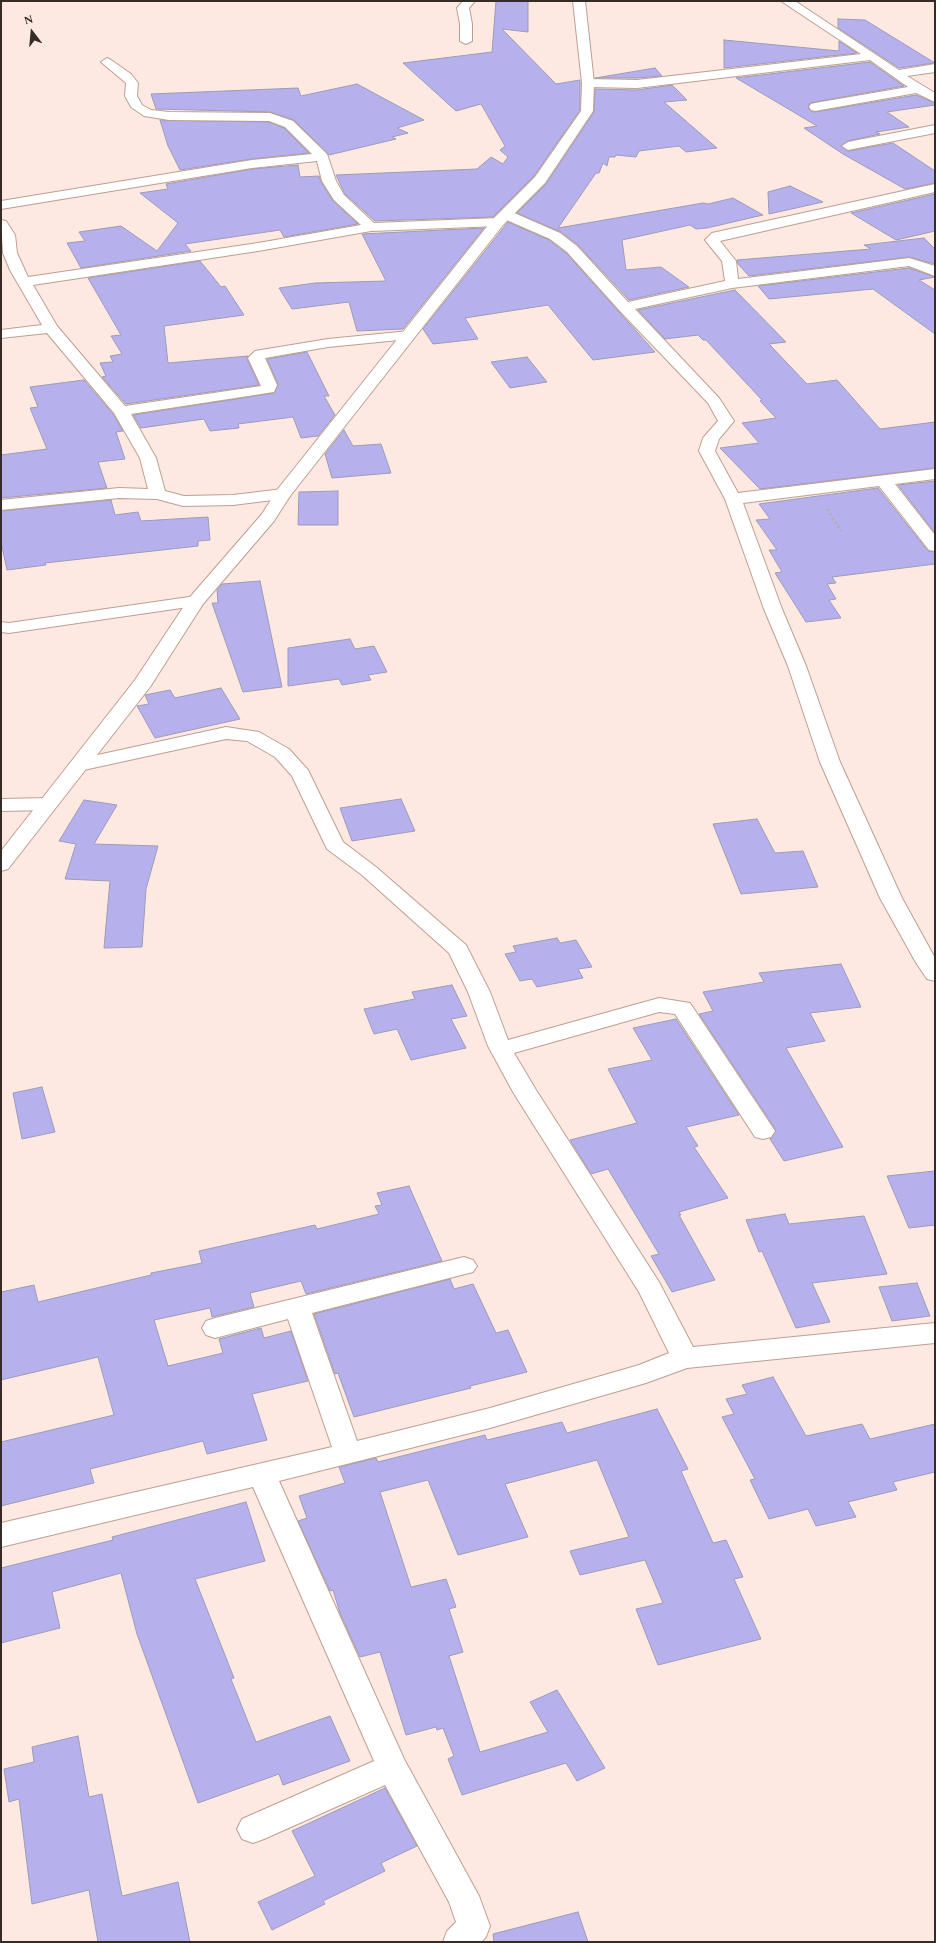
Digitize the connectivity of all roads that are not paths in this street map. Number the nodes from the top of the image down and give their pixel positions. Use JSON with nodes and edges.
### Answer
{"nodes":[{"id":1,"x":469,"y":1,"type":"edge"},
{"id":2,"x":579,"y":1,"type":"edge"},
{"id":3,"x":787,"y":1,"type":"edge"},
{"id":4,"x":466,"y":41,"type":"dead end"},
{"id":5,"x":872,"y":56,"type":"junction"},
{"id":6,"x":107,"y":62,"type":"dead end"},
{"id":7,"x":935,"y":68,"type":"edge"},
{"id":8,"x":897,"y":74,"type":"junction"},
{"id":9,"x":588,"y":83,"type":"junction"},
{"id":10,"x":918,"y":88,"type":"junction"},
{"id":11,"x":935,"y":98,"type":"edge"},
{"id":12,"x":815,"y":107,"type":"dead end"},
{"id":13,"x":935,"y":129,"type":"edge"},
{"id":14,"x":848,"y":146,"type":"dead end"},
{"id":15,"x":322,"y":157,"type":"junction"},
{"id":16,"x":935,"y":188,"type":"edge"},
{"id":17,"x":1,"y":205,"type":"edge"},
{"id":18,"x":502,"y":218,"type":"junction"},
{"id":19,"x":1,"y":224,"type":"edge"},
{"id":20,"x":370,"y":227,"type":"junction"},
{"id":21,"x":935,"y":272,"type":"edge"},
{"id":22,"x":24,"y":282,"type":"junction"},
{"id":23,"x":732,"y":284,"type":"junction"},
{"id":24,"x":624,"y":307,"type":"junction"},
{"id":25,"x":51,"y":328,"type":"junction"},
{"id":26,"x":1,"y":334,"type":"edge"},
{"id":27,"x":409,"y":335,"type":"junction"},
{"id":28,"x":121,"y":411,"type":"junction"},
{"id":29,"x":935,"y":474,"type":"edge"},
{"id":30,"x":883,"y":480,"type":"junction"},
{"id":31,"x":158,"y":494,"type":"junction"},
{"id":32,"x":283,"y":494,"type":"junction"},
{"id":33,"x":733,"y":498,"type":"junction"},
{"id":34,"x":1,"y":505,"type":"edge"},
{"id":35,"x":935,"y":546,"type":"edge"},
{"id":36,"x":196,"y":601,"type":"junction"},
{"id":37,"x":1,"y":627,"type":"edge"},
{"id":38,"x":79,"y":765,"type":"junction"},
{"id":39,"x":48,"y":804,"type":"junction"},
{"id":40,"x":1,"y":805,"type":"edge"},
{"id":41,"x":1,"y":864,"type":"edge"},
{"id":42,"x":935,"y":974,"type":"edge"},
{"id":43,"x":501,"y":1049,"type":"junction"},
{"id":44,"x":763,"y":1131,"type":"dead end"},
{"id":45,"x":464,"y":1266,"type":"dead end"},
{"id":46,"x":297,"y":1308,"type":"junction"},
{"id":47,"x":215,"y":1328,"type":"dead end"},
{"id":48,"x":935,"y":1333,"type":"edge"},
{"id":49,"x":685,"y":1358,"type":"junction"},
{"id":50,"x":348,"y":1454,"type":"junction"},
{"id":51,"x":261,"y":1473,"type":"junction"},
{"id":52,"x":1,"y":1534,"type":"edge"},
{"id":53,"x":392,"y":1767,"type":"junction"},
{"id":54,"x":253,"y":1829,"type":"dead end"},
{"id":55,"x":458,"y":1942,"type":"edge"}],
"edges":[{"from":1,"to":4,"type":"street"},
{"from":2,"to":9,"type":"street"},
{"from":3,"to":5,"type":"street"},
{"from":5,"to":8,"type":"street"},
{"from":5,"to":9,"type":"street"},
{"from":6,"to":15,"type":"street"},
{"from":7,"to":8,"type":"street"},
{"from":8,"to":10,"type":"street"},
{"from":9,"to":18,"type":"street"},
{"from":10,"to":11,"type":"street"},
{"from":10,"to":12,"type":"street"},
{"from":13,"to":14,"type":"street"},
{"from":15,"to":17,"type":"street"},
{"from":15,"to":20,"type":"street"},
{"from":16,"to":23,"type":"street"},
{"from":18,"to":20,"type":"street"},
{"from":18,"to":24,"type":"street"},
{"from":18,"to":27,"type":"street"},
{"from":19,"to":22,"type":"street"},
{"from":20,"to":22,"type":"street"},
{"from":21,"to":23,"type":"street"},
{"from":22,"to":25,"type":"street"},
{"from":23,"to":24,"type":"street"},
{"from":24,"to":33,"type":"street"},
{"from":25,"to":26,"type":"street"},
{"from":25,"to":28,"type":"street"},
{"from":27,"to":28,"type":"street"},
{"from":27,"to":32,"type":"street"},
{"from":28,"to":31,"type":"street"},
{"from":29,"to":30,"type":"street"},
{"from":30,"to":33,"type":"street"},
{"from":30,"to":35,"type":"street"},
{"from":31,"to":32,"type":"street"},
{"from":31,"to":34,"type":"street"},
{"from":32,"to":36,"type":"street"},
{"from":33,"to":42,"type":"street"},
{"from":36,"to":37,"type":"street"},
{"from":36,"to":38,"type":"street"},
{"from":38,"to":39,"type":"street"},
{"from":38,"to":43,"type":"street"},
{"from":39,"to":40,"type":"street"},
{"from":39,"to":41,"type":"street"},
{"from":43,"to":44,"type":"street"},
{"from":43,"to":49,"type":"street"},
{"from":45,"to":46,"type":"street"},
{"from":46,"to":47,"type":"street"},
{"from":46,"to":50,"type":"street"},
{"from":48,"to":49,"type":"street"},
{"from":49,"to":50,"type":"street"},
{"from":50,"to":51,"type":"street"},
{"from":51,"to":52,"type":"street"},
{"from":51,"to":53,"type":"street"},
{"from":53,"to":54,"type":"street"},
{"from":53,"to":55,"type":"street"}]}
